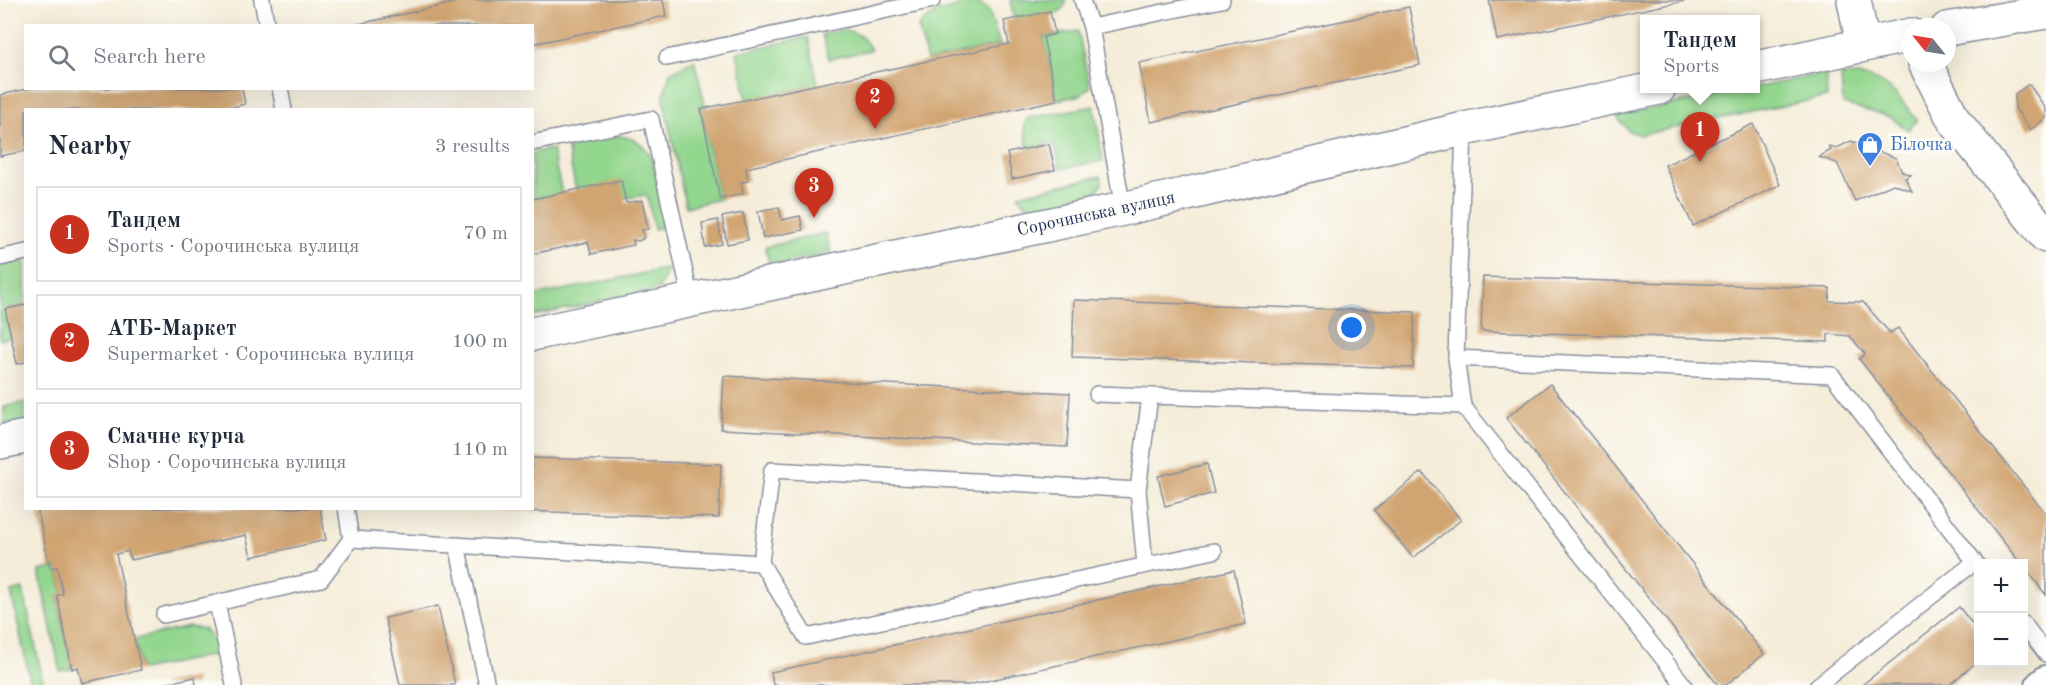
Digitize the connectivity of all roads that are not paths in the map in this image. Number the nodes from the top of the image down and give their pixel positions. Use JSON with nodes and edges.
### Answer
{"nodes":[{"id":1,"x":262,"y":0,"type":"edge"},
{"id":2,"x":933,"y":0,"type":"edge"},
{"id":3,"x":1082,"y":0,"type":"edge"},
{"id":4,"x":1222,"y":0,"type":"edge"},
{"id":5,"x":1854,"y":0,"type":"edge"},
{"id":6,"x":2046,"y":12,"type":"edge"},
{"id":7,"x":267,"y":24,"type":"edge"},
{"id":8,"x":1091,"y":27,"type":"junction"},
{"id":9,"x":1956,"y":27,"type":"edge"},
{"id":10,"x":1902,"y":43,"type":"edge"},
{"id":11,"x":1863,"y":45,"type":"junction"},
{"id":12,"x":667,"y":58,"type":"dead end"},
{"id":13,"x":1760,"y":67,"type":"edge"},
{"id":14,"x":1929,"y":72,"type":"edge"},
{"id":15,"x":280,"y":90,"type":"edge"},
{"id":16,"x":1640,"y":92,"type":"edge"},
{"id":17,"x":284,"y":108,"type":"edge"},
{"id":18,"x":1464,"y":129,"type":"junction"},
{"id":19,"x":534,"y":143,"type":"edge"},
{"id":20,"x":1123,"y":209,"type":"junction"},
{"id":21,"x":2046,"y":236,"type":"edge"},
{"id":22,"x":24,"y":252,"type":"edge"},
{"id":23,"x":0,"y":258,"type":"edge"},
{"id":24,"x":691,"y":300,"type":"junction"},
{"id":25,"x":534,"y":334,"type":"edge"},
{"id":26,"x":1456,"y":358,"type":"junction"},
{"id":27,"x":1098,"y":394,"type":"dead end"},
{"id":28,"x":1150,"y":396,"type":"junction"},
{"id":29,"x":1463,"y":406,"type":"junction"},
{"id":30,"x":24,"y":437,"type":"edge"},
{"id":31,"x":0,"y":442,"type":"edge"},
{"id":32,"x":1138,"y":490,"type":"junction"},
{"id":33,"x":346,"y":510,"type":"edge"},
{"id":34,"x":351,"y":539,"type":"junction"},
{"id":35,"x":457,"y":544,"type":"junction"},
{"id":36,"x":1214,"y":551,"type":"dead end"},
{"id":37,"x":1974,"y":560,"type":"edge"},
{"id":38,"x":761,"y":563,"type":"junction"},
{"id":39,"x":1145,"y":565,"type":"junction"},
{"id":40,"x":1974,"y":566,"type":"edge"},
{"id":41,"x":217,"y":603,"type":"junction"},
{"id":42,"x":164,"y":615,"type":"dead end"},
{"id":43,"x":2028,"y":629,"type":"edge"},
{"id":44,"x":2046,"y":654,"type":"edge"},
{"id":45,"x":2046,"y":680,"type":"edge"},
{"id":46,"x":234,"y":685,"type":"edge"},
{"id":47,"x":487,"y":685,"type":"edge"},
{"id":48,"x":1684,"y":685,"type":"edge"},
{"id":49,"x":1818,"y":685,"type":"edge"},
{"id":50,"x":2040,"y":685,"type":"edge"}],
"edges":[{"from":1,"to":7,"type":"lane"},
{"from":2,"to":12,"type":"lane"},
{"from":3,"to":8,"type":"lane"},
{"from":4,"to":8,"type":"lane"},
{"from":5,"to":11,"type":"street"},
{"from":6,"to":9,"type":"street"},
{"from":8,"to":20,"type":"lane"},
{"from":10,"to":11,"type":"street"},
{"from":11,"to":13,"type":"street"},
{"from":14,"to":21,"type":"street"},
{"from":15,"to":17,"type":"lane"},
{"from":16,"to":18,"type":"street","name":"Сорочинська вулиця"},
{"from":18,"to":20,"type":"street","name":"Сорочинська вулиця"},
{"from":18,"to":26,"type":"lane"},
{"from":19,"to":24,"type":"lane"},
{"from":20,"to":24,"type":"street","name":"Сорочинська вулиця"},
{"from":22,"to":23,"type":"lane"},
{"from":24,"to":25,"type":"street","name":"Сорочинська вулиця"},
{"from":26,"to":29,"type":"lane"},
{"from":26,"to":37,"type":"lane"},
{"from":27,"to":28,"type":"lane"},
{"from":28,"to":29,"type":"lane"},
{"from":28,"to":32,"type":"lane"},
{"from":29,"to":48,"type":"lane"},
{"from":30,"to":31,"type":"street"},
{"from":32,"to":38,"type":"lane"},
{"from":32,"to":39,"type":"lane"},
{"from":33,"to":34,"type":"lane"},
{"from":34,"to":35,"type":"lane"},
{"from":34,"to":41,"type":"lane"},
{"from":35,"to":38,"type":"lane"},
{"from":35,"to":47,"type":"lane"},
{"from":36,"to":39,"type":"lane"},
{"from":38,"to":39,"type":"lane"},
{"from":40,"to":49,"type":"lane"},
{"from":41,"to":42,"type":"lane"},
{"from":41,"to":46,"type":"lane"},
{"from":43,"to":44,"type":"lane"},
{"from":45,"to":50,"type":"street"}]}
